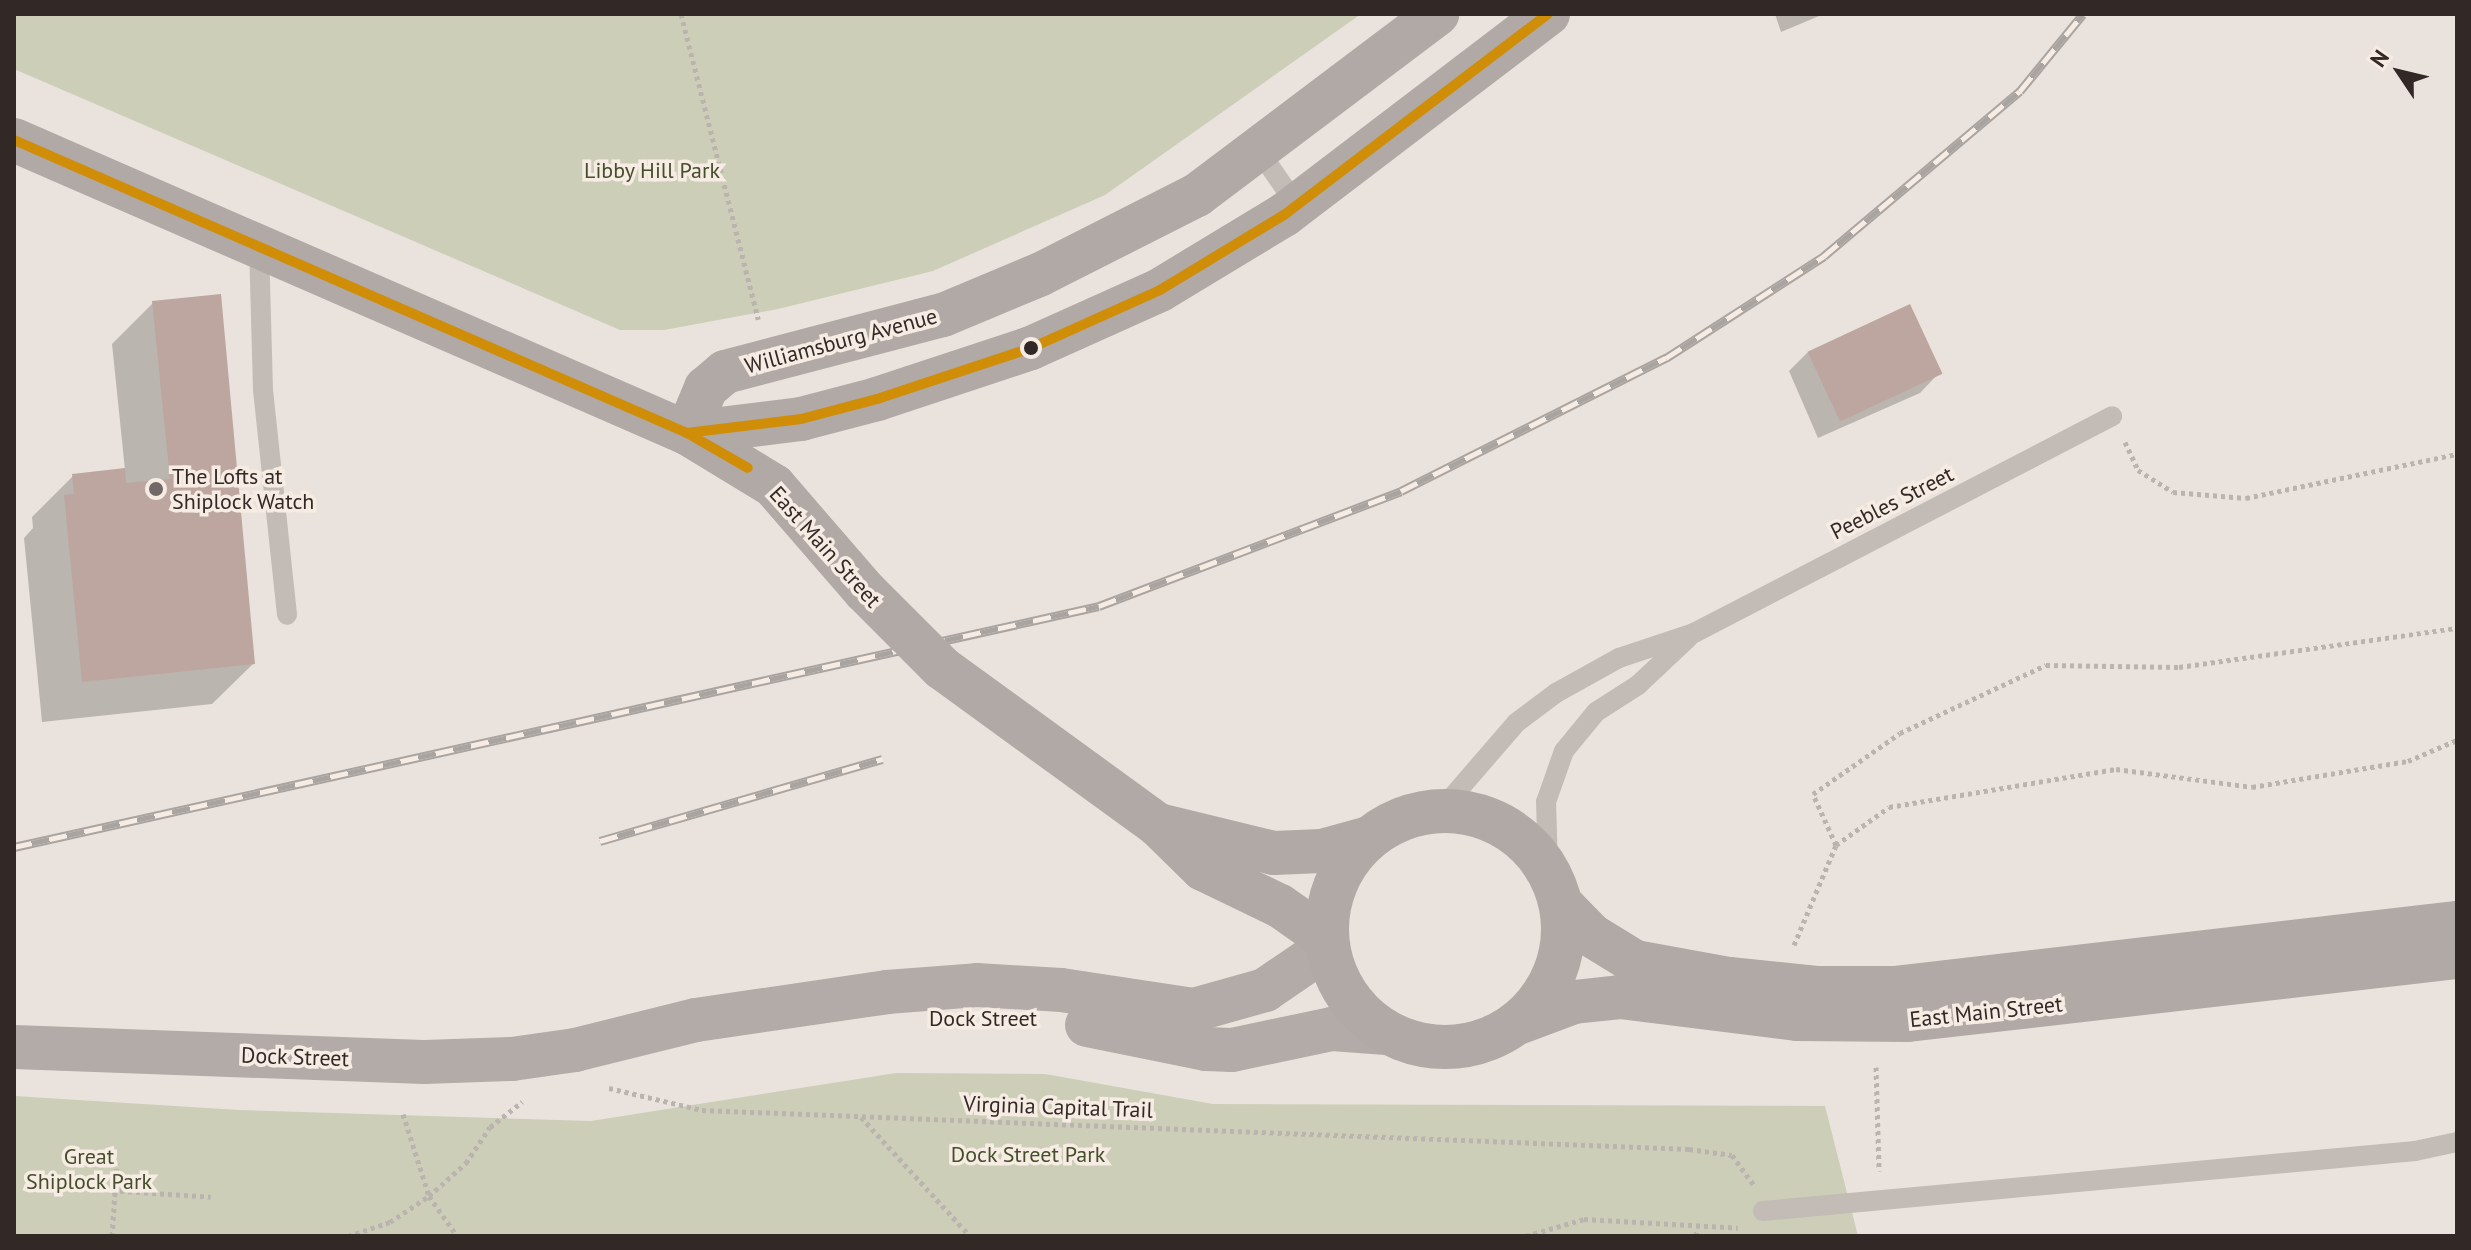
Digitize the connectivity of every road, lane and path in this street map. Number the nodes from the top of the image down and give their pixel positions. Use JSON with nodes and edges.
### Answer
{"nodes":[{"id":1,"x":681,"y":14,"type":"edge"},
{"id":2,"x":1437,"y":14,"type":"edge"},
{"id":3,"x":1548,"y":14,"type":"edge"},
{"id":4,"x":14,"y":140,"type":"edge"},
{"id":5,"x":1260,"y":152,"type":"junction"},
{"id":6,"x":1297,"y":206,"type":"junction"},
{"id":7,"x":259,"y":246,"type":"junction"},
{"id":8,"x":761,"y":331,"type":"dead end"},
{"id":9,"x":2112,"y":416,"type":"joint"},
{"id":10,"x":687,"y":433,"type":"junction"},
{"id":11,"x":2457,"y":454,"type":"edge"},
{"id":12,"x":287,"y":615,"type":"dead end"},
{"id":13,"x":2457,"y":628,"type":"edge"},
{"id":14,"x":1694,"y":633,"type":"junction"},
{"id":15,"x":2457,"y":740,"type":"edge"},
{"id":16,"x":1441,"y":810,"type":"junction"},
{"id":17,"x":1158,"y":825,"type":"junction"},
{"id":18,"x":1369,"y":838,"type":"junction"},
{"id":19,"x":1836,"y":845,"type":"junction"},
{"id":20,"x":1554,"y":886,"type":"junction"},
{"id":21,"x":2457,"y":923,"type":"edge"},
{"id":22,"x":1327,"y":943,"type":"junction"},
{"id":23,"x":1794,"y":946,"type":"dead end"},
{"id":24,"x":2457,"y":957,"type":"edge"},
{"id":25,"x":1518,"y":1023,"type":"junction"},
{"id":26,"x":1387,"y":1033,"type":"junction"},
{"id":27,"x":14,"y":1047,"type":"edge"},
{"id":28,"x":575,"y":1050,"type":"junction"},
{"id":29,"x":1876,"y":1067,"type":"dead end"},
{"id":30,"x":603,"y":1089,"type":"dead end"},
{"id":31,"x":532,"y":1095,"type":"dead end"},
{"id":32,"x":403,"y":1114,"type":"dead end"},
{"id":33,"x":861,"y":1117,"type":"junction"},
{"id":34,"x":2457,"y":1142,"type":"edge"},
{"id":35,"x":117,"y":1163,"type":"dead end"},
{"id":36,"x":32,"y":1185,"type":"dead end"},
{"id":37,"x":115,"y":1191,"type":"junction"},
{"id":38,"x":429,"y":1196,"type":"junction"},
{"id":39,"x":211,"y":1197,"type":"dead end"},
{"id":40,"x":1880,"y":1200,"type":"junction"},
{"id":41,"x":1765,"y":1220,"type":"junction"},
{"id":42,"x":1697,"y":1228,"type":"junction"},
{"id":43,"x":112,"y":1236,"type":"edge"},
{"id":44,"x":348,"y":1236,"type":"edge"},
{"id":45,"x":457,"y":1236,"type":"edge"},
{"id":46,"x":970,"y":1236,"type":"edge"},
{"id":47,"x":1526,"y":1236,"type":"edge"},
{"id":48,"x":1696,"y":1236,"type":"edge"}],
"edges":[{"from":1,"to":8,"type":"path"},
{"from":2,"to":5,"type":"main road","name":"Williamsburg Avenue"},
{"from":3,"to":6,"type":"main road"},
{"from":4,"to":7,"type":"main road","name":"East Main Street"},
{"from":5,"to":6,"type":"lane"},
{"from":5,"to":10,"type":"main road","name":"Williamsburg Avenue"},
{"from":6,"to":10,"type":"main road"},
{"from":7,"to":10,"type":"main road","name":"East Main Street"},
{"from":7,"to":12,"type":"lane"},
{"from":9,"to":11,"type":"path"},
{"from":9,"to":14,"type":"lane","name":"Peebles Street"},
{"from":10,"to":17,"type":"main road","name":"East Main Street","bridge":true},
{"from":13,"to":19,"type":"path"},
{"from":14,"to":16,"type":"lane","name":"Peebles Street"},
{"from":14,"to":20,"type":"lane","name":"Peebles Street"},
{"from":15,"to":19,"type":"path"},
{"from":16,"to":18,"type":"main road"},
{"from":16,"to":20,"type":"main road"},
{"from":17,"to":18,"type":"main road","name":"East Main Street"},
{"from":17,"to":22,"type":"main road","name":"East Main Street"},
{"from":18,"to":22,"type":"main road"},
{"from":19,"to":23,"type":"path"},
{"from":20,"to":21,"type":"main road","name":"East Main Street"},
{"from":20,"to":25,"type":"main road"},
{"from":22,"to":26,"type":"main road"},
{"from":22,"to":28,"type":"main road","name":"Dock Street"},
{"from":24,"to":25,"type":"main road","name":"East Main Street"},
{"from":25,"to":26,"type":"main road"},
{"from":26,"to":28,"type":"main road","name":"Dock Street"},
{"from":27,"to":28,"type":"main road","name":"Dock Street"},
{"from":29,"to":40,"type":"path"},
{"from":30,"to":33,"type":"path","name":"Virginia Capital Trail"},
{"from":31,"to":38,"type":"path"},
{"from":32,"to":38,"type":"path"},
{"from":33,"to":41,"type":"path","name":"Virginia Capital Trail"},
{"from":33,"to":46,"type":"path"},
{"from":34,"to":40,"type":"lane"},
{"from":35,"to":37,"type":"path"},
{"from":36,"to":37,"type":"path"},
{"from":37,"to":39,"type":"path"},
{"from":37,"to":43,"type":"path"},
{"from":38,"to":44,"type":"path"},
{"from":38,"to":45,"type":"path"},
{"from":40,"to":41,"type":"lane"},
{"from":41,"to":42,"type":"path"},
{"from":42,"to":47,"type":"path"},
{"from":42,"to":48,"type":"path"}]}
